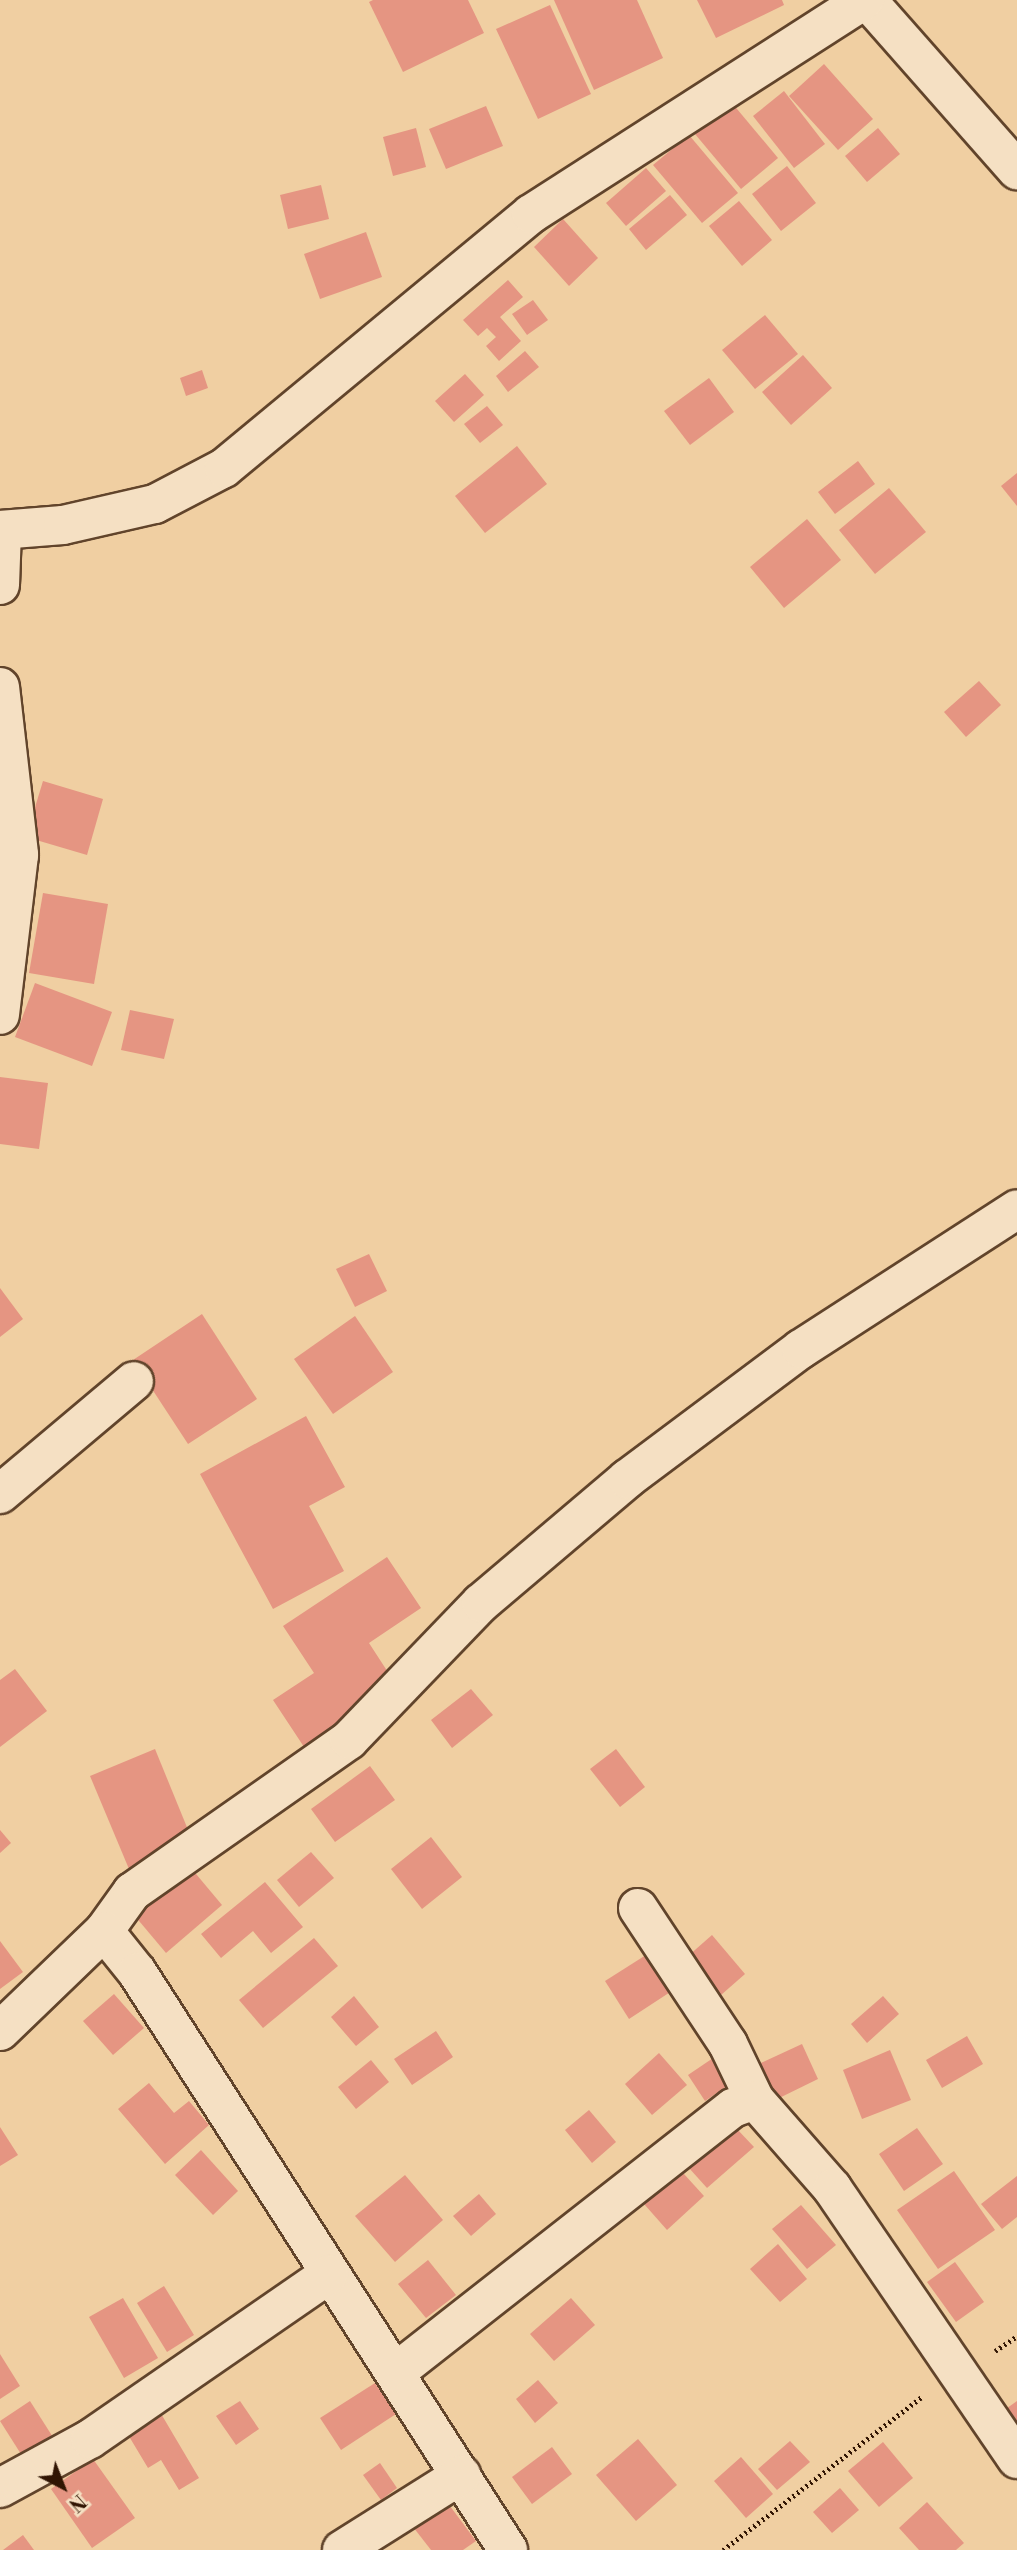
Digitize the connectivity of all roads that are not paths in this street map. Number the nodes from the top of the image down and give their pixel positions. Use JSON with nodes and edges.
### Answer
{"nodes":[{"id":1,"x":866,"y":0,"type":"edge"},
{"id":2,"x":1017,"y":170,"type":"edge"},
{"id":3,"x":1,"y":530,"type":"edge"},
{"id":4,"x":0,"y":585,"type":"edge"},
{"id":5,"x":0,"y":687,"type":"edge"},
{"id":6,"x":0,"y":1015,"type":"edge"},
{"id":7,"x":1017,"y":1209,"type":"edge"},
{"id":8,"x":134,"y":1381,"type":"dead end"},
{"id":9,"x":0,"y":1494,"type":"edge"},
{"id":10,"x":638,"y":1908,"type":"dead end"},
{"id":11,"x":104,"y":1931,"type":"junction"},
{"id":12,"x":0,"y":2031,"type":"edge"},
{"id":13,"x":755,"y":2100,"type":"junction"},
{"id":14,"x":329,"y":2274,"type":"junction"},
{"id":15,"x":396,"y":2372,"type":"junction"},
{"id":16,"x":1017,"y":2459,"type":"edge"},
{"id":17,"x":461,"y":2475,"type":"junction"},
{"id":18,"x":0,"y":2488,"type":"edge"},
{"id":19,"x":342,"y":2550,"type":"edge"},
{"id":20,"x":508,"y":2550,"type":"edge"}],
"edges":[{"from":1,"to":2,"type":"street"},
{"from":1,"to":3,"type":"street"},
{"from":3,"to":4,"type":"street"},
{"from":5,"to":6,"type":"street"},
{"from":7,"to":11,"type":"street"},
{"from":8,"to":9,"type":"street"},
{"from":10,"to":13,"type":"street"},
{"from":11,"to":12,"type":"street"},
{"from":11,"to":14,"type":"street"},
{"from":13,"to":15,"type":"street"},
{"from":13,"to":16,"type":"street"},
{"from":14,"to":15,"type":"street"},
{"from":14,"to":18,"type":"street"},
{"from":15,"to":17,"type":"street"},
{"from":17,"to":19,"type":"street"},
{"from":17,"to":20,"type":"street"}]}
